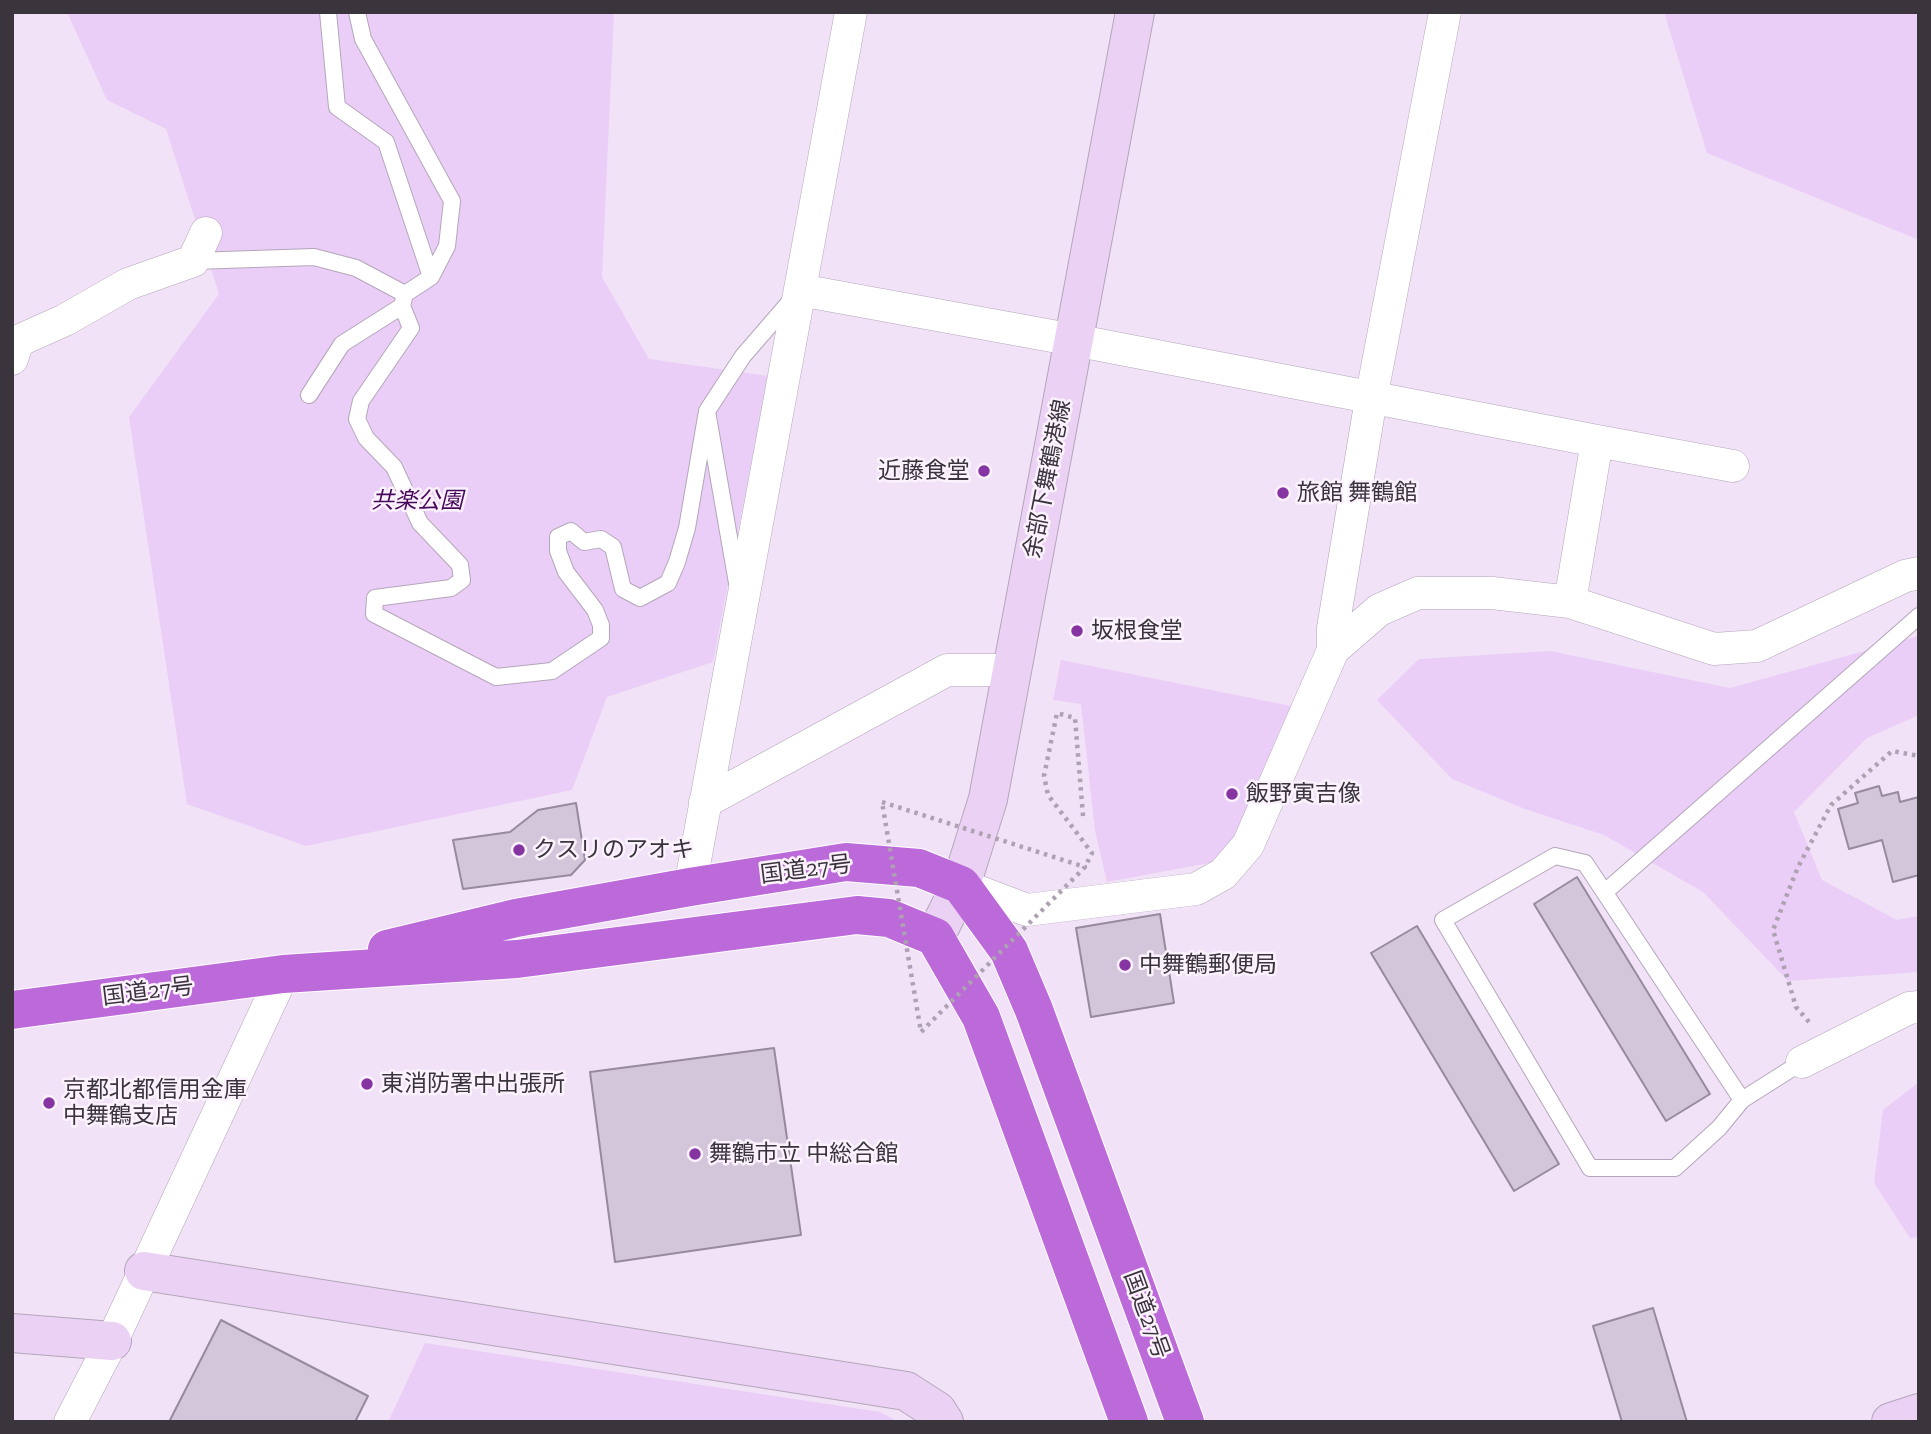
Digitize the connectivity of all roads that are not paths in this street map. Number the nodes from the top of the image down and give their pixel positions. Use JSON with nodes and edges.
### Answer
{"nodes":[{"id":1,"x":328,"y":12,"type":"edge"},
{"id":2,"x":357,"y":12,"type":"edge"},
{"id":3,"x":851,"y":12,"type":"edge"},
{"id":4,"x":1135,"y":12,"type":"edge"},
{"id":5,"x":1445,"y":12,"type":"edge"},
{"id":6,"x":200,"y":247,"type":"joint"},
{"id":7,"x":431,"y":277,"type":"junction"},
{"id":8,"x":800,"y":290,"type":"junction"},
{"id":9,"x":403,"y":300,"type":"junction"},
{"id":10,"x":1074,"y":340,"type":"junction"},
{"id":11,"x":12,"y":359,"type":"edge"},
{"id":12,"x":309,"y":395,"type":"dead end"},
{"id":13,"x":1371,"y":399,"type":"junction"},
{"id":14,"x":706,"y":411,"type":"junction"},
{"id":15,"x":1597,"y":441,"type":"junction"},
{"id":16,"x":1733,"y":466,"type":"dead end"},
{"id":17,"x":1919,"y":573,"type":"edge"},
{"id":18,"x":1570,"y":602,"type":"junction"},
{"id":19,"x":742,"y":609,"type":"junction"},
{"id":20,"x":1919,"y":616,"type":"edge"},
{"id":21,"x":1333,"y":650,"type":"junction"},
{"id":22,"x":1013,"y":670,"type":"junction"},
{"id":23,"x":705,"y":802,"type":"junction"},
{"id":24,"x":961,"y":886,"type":"junction"},
{"id":25,"x":690,"y":887,"type":"junction"},
{"id":26,"x":1605,"y":892,"type":"junction"},
{"id":27,"x":935,"y":937,"type":"junction"},
{"id":28,"x":283,"y":974,"type":"junction"},
{"id":29,"x":1919,"y":1007,"type":"edge"},
{"id":30,"x":12,"y":1010,"type":"edge"},
{"id":31,"x":1802,"y":1062,"type":"joint"},
{"id":32,"x":1742,"y":1100,"type":"junction"},
{"id":33,"x":144,"y":1271,"type":"junction"},
{"id":34,"x":12,"y":1333,"type":"edge"},
{"id":35,"x":112,"y":1341,"type":"junction"},
{"id":36,"x":1919,"y":1413,"type":"edge"},
{"id":37,"x":70,"y":1422,"type":"edge"},
{"id":38,"x":944,"y":1422,"type":"edge"},
{"id":39,"x":1129,"y":1422,"type":"edge"},
{"id":40,"x":1185,"y":1422,"type":"edge"},
{"id":41,"x":1891,"y":1422,"type":"edge"}],
"edges":[{"from":1,"to":7,"type":"lane"},
{"from":2,"to":7,"type":"lane"},
{"from":3,"to":8,"type":"street"},
{"from":4,"to":10,"type":"main road","name":"余部下舞鶴港線"},
{"from":5,"to":13,"type":"street"},
{"from":6,"to":9,"type":"lane"},
{"from":6,"to":11,"type":"street"},
{"from":7,"to":9,"type":"lane"},
{"from":8,"to":10,"type":"street"},
{"from":8,"to":14,"type":"lane"},
{"from":8,"to":19,"type":"street"},
{"from":9,"to":12,"type":"lane"},
{"from":9,"to":14,"type":"lane"},
{"from":10,"to":13,"type":"street"},
{"from":10,"to":22,"type":"main road","name":"余部下舞鶴港線"},
{"from":13,"to":15,"type":"street"},
{"from":13,"to":21,"type":"street"},
{"from":14,"to":19,"type":"lane"},
{"from":15,"to":16,"type":"street"},
{"from":15,"to":18,"type":"street"},
{"from":17,"to":18,"type":"street"},
{"from":18,"to":21,"type":"street"},
{"from":19,"to":23,"type":"street"},
{"from":20,"to":26,"type":"lane"},
{"from":21,"to":24,"type":"street"},
{"from":22,"to":23,"type":"street"},
{"from":22,"to":24,"type":"main road","name":"余部下舞鶴港線"},
{"from":23,"to":25,"type":"street"},
{"from":24,"to":25,"type":"highway","name":"国道27号"},
{"from":24,"to":27,"type":"main road","name":"余部下舞鶴港線"},
{"from":24,"to":40,"type":"highway","name":"国道27号"},
{"from":25,"to":28,"type":"highway","name":"国道27号"},
{"from":26,"to":32,"type":"lane"},
{"from":26,"to":32,"type":"lane"},
{"from":27,"to":28,"type":"highway","name":"国道27号"},
{"from":27,"to":39,"type":"highway"},
{"from":28,"to":30,"type":"highway","name":"国道27号"},
{"from":28,"to":33,"type":"street"},
{"from":29,"to":31,"type":"street"},
{"from":31,"to":32,"type":"lane"},
{"from":33,"to":35,"type":"street"},
{"from":33,"to":38,"type":"main road"},
{"from":34,"to":35,"type":"main road"},
{"from":35,"to":37,"type":"street"},
{"from":36,"to":41,"type":"main road"}]}
